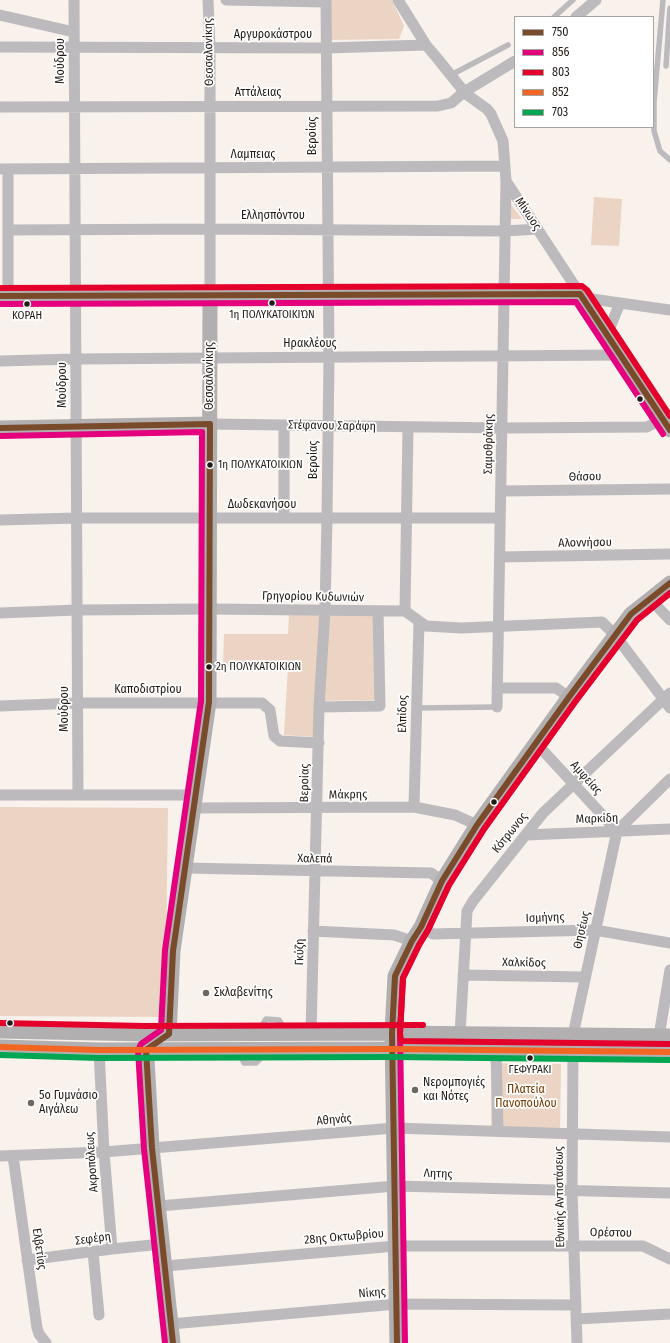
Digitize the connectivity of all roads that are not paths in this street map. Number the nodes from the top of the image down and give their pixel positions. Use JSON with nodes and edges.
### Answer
{"nodes":[{"id":1,"x":74,"y":0,"type":"edge"},
{"id":2,"x":208,"y":0,"type":"edge"},
{"id":3,"x":226,"y":0,"type":"edge"},
{"id":4,"x":398,"y":0,"type":"edge"},
{"id":5,"x":573,"y":0,"type":"edge"},
{"id":6,"x":596,"y":0,"type":"edge"},
{"id":7,"x":663,"y":0,"type":"edge"},
{"id":8,"x":326,"y":1,"type":"edge"},
{"id":9,"x":670,"y":8,"type":"edge"},
{"id":10,"x":0,"y":15,"type":"edge"},
{"id":11,"x":555,"y":16,"type":"edge"},
{"id":12,"x":577,"y":16,"type":"edge"},
{"id":13,"x":74,"y":32,"type":"junction"},
{"id":14,"x":508,"y":45,"type":"dead end"},
{"id":15,"x":426,"y":46,"type":"junction"},
{"id":16,"x":210,"y":47,"type":"junction"},
{"id":17,"x":0,"y":48,"type":"edge"},
{"id":18,"x":74,"y":48,"type":"junction"},
{"id":19,"x":326,"y":48,"type":"junction"},
{"id":20,"x":514,"y":62,"type":"edge"},
{"id":21,"x":666,"y":66,"type":"dead end"},
{"id":22,"x":451,"y":75,"type":"junction"},
{"id":23,"x":464,"y":92,"type":"junction"},
{"id":24,"x":210,"y":106,"type":"junction"},
{"id":25,"x":326,"y":106,"type":"junction"},
{"id":26,"x":0,"y":107,"type":"edge"},
{"id":27,"x":75,"y":108,"type":"junction"},
{"id":28,"x":670,"y":160,"type":"edge"},
{"id":29,"x":505,"y":166,"type":"junction"},
{"id":30,"x":75,"y":168,"type":"junction"},
{"id":31,"x":210,"y":168,"type":"junction"},
{"id":32,"x":326,"y":168,"type":"junction"},
{"id":33,"x":4,"y":169,"type":"edge"},
{"id":34,"x":506,"y":181,"type":"junction"},
{"id":35,"x":75,"y":229,"type":"junction"},
{"id":36,"x":210,"y":229,"type":"junction"},
{"id":37,"x":328,"y":229,"type":"junction"},
{"id":38,"x":538,"y":229,"type":"junction"},
{"id":39,"x":8,"y":230,"type":"junction"},
{"id":40,"x":505,"y":230,"type":"junction"},
{"id":41,"x":328,"y":294,"type":"junction"},
{"id":42,"x":504,"y":294,"type":"junction"},
{"id":43,"x":580,"y":294,"type":"junction"},
{"id":44,"x":4,"y":295,"type":"edge"},
{"id":45,"x":76,"y":295,"type":"junction"},
{"id":46,"x":210,"y":295,"type":"junction"},
{"id":47,"x":620,"y":303,"type":"junction"},
{"id":48,"x":670,"y":310,"type":"edge"},
{"id":49,"x":608,"y":335,"type":"junction"},
{"id":50,"x":621,"y":355,"type":"junction"},
{"id":51,"x":503,"y":356,"type":"junction"},
{"id":52,"x":329,"y":357,"type":"junction"},
{"id":53,"x":210,"y":358,"type":"junction"},
{"id":54,"x":76,"y":359,"type":"junction"},
{"id":55,"x":0,"y":361,"type":"edge"},
{"id":56,"x":210,"y":424,"type":"junction"},
{"id":57,"x":666,"y":424,"type":"edge"},
{"id":58,"x":284,"y":425,"type":"junction"},
{"id":59,"x":328,"y":425,"type":"junction"},
{"id":60,"x":76,"y":426,"type":"junction"},
{"id":61,"x":408,"y":427,"type":"junction"},
{"id":62,"x":0,"y":428,"type":"edge"},
{"id":63,"x":502,"y":428,"type":"junction"},
{"id":64,"x":670,"y":489,"type":"edge"},
{"id":65,"x":501,"y":491,"type":"junction"},
{"id":66,"x":77,"y":518,"type":"junction"},
{"id":67,"x":210,"y":518,"type":"junction"},
{"id":68,"x":284,"y":518,"type":"junction"},
{"id":69,"x":327,"y":518,"type":"junction"},
{"id":70,"x":406,"y":518,"type":"junction"},
{"id":71,"x":500,"y":518,"type":"junction"},
{"id":72,"x":0,"y":520,"type":"edge"},
{"id":73,"x":670,"y":554,"type":"edge"},
{"id":74,"x":500,"y":557,"type":"junction"},
{"id":75,"x":670,"y":583,"type":"edge"},
{"id":76,"x":650,"y":599,"type":"junction"},
{"id":77,"x":209,"y":609,"type":"junction"},
{"id":78,"x":77,"y":610,"type":"junction"},
{"id":79,"x":325,"y":610,"type":"junction"},
{"id":80,"x":378,"y":611,"type":"junction"},
{"id":81,"x":405,"y":611,"type":"junction"},
{"id":82,"x":0,"y":613,"type":"edge"},
{"id":83,"x":670,"y":620,"type":"edge"},
{"id":84,"x":419,"y":622,"type":"junction"},
{"id":85,"x":498,"y":626,"type":"junction"},
{"id":86,"x":615,"y":635,"type":"junction"},
{"id":87,"x":497,"y":688,"type":"junction"},
{"id":88,"x":568,"y":697,"type":"junction"},
{"id":89,"x":668,"y":700,"type":"edge"},
{"id":90,"x":209,"y":702,"type":"junction"},
{"id":91,"x":78,"y":703,"type":"junction"},
{"id":92,"x":0,"y":706,"type":"edge"},
{"id":93,"x":319,"y":707,"type":"junction"},
{"id":94,"x":497,"y":707,"type":"joint"},
{"id":95,"x":417,"y":708,"type":"junction"},
{"id":96,"x":318,"y":743,"type":"junction"},
{"id":97,"x":536,"y":743,"type":"junction"},
{"id":98,"x":670,"y":779,"type":"edge"},
{"id":99,"x":573,"y":783,"type":"junction"},
{"id":100,"x":78,"y":794,"type":"junction"},
{"id":101,"x":0,"y":796,"type":"edge"},
{"id":102,"x":194,"y":801,"type":"junction"},
{"id":103,"x":414,"y":807,"type":"junction"},
{"id":104,"x":317,"y":808,"type":"junction"},
{"id":105,"x":477,"y":825,"type":"junction"},
{"id":106,"x":670,"y":829,"type":"edge"},
{"id":107,"x":617,"y":831,"type":"junction"},
{"id":108,"x":526,"y":835,"type":"junction"},
{"id":109,"x":184,"y":868,"type":"junction"},
{"id":110,"x":315,"y":872,"type":"junction"},
{"id":111,"x":442,"y":881,"type":"junction"},
{"id":112,"x":421,"y":926,"type":"junction"},
{"id":113,"x":595,"y":930,"type":"junction"},
{"id":114,"x":313,"y":931,"type":"junction"},
{"id":115,"x":465,"y":933,"type":"junction"},
{"id":116,"x":412,"y":941,"type":"junction"},
{"id":117,"x":670,"y":943,"type":"edge"},
{"id":118,"x":670,"y":970,"type":"edge"},
{"id":119,"x":463,"y":975,"type":"junction"},
{"id":120,"x":584,"y":976,"type":"junction"},
{"id":121,"x":0,"y":1031,"type":"edge"},
{"id":122,"x":311,"y":1033,"type":"junction"},
{"id":123,"x":392,"y":1033,"type":"junction"},
{"id":124,"x":146,"y":1034,"type":"junction"},
{"id":125,"x":169,"y":1034,"type":"junction"},
{"id":126,"x":460,"y":1034,"type":"junction"},
{"id":127,"x":573,"y":1035,"type":"junction"},
{"id":128,"x":664,"y":1036,"type":"edge"},
{"id":129,"x":0,"y":1048,"type":"edge"},
{"id":130,"x":393,"y":1048,"type":"junction"},
{"id":131,"x":99,"y":1050,"type":"junction"},
{"id":132,"x":146,"y":1050,"type":"junction"},
{"id":133,"x":496,"y":1050,"type":"junction"},
{"id":134,"x":572,"y":1051,"type":"junction"},
{"id":135,"x":670,"y":1052,"type":"edge"},
{"id":136,"x":394,"y":1128,"type":"junction"},
{"id":137,"x":498,"y":1131,"type":"junction"},
{"id":138,"x":571,"y":1135,"type":"junction"},
{"id":139,"x":670,"y":1137,"type":"edge"},
{"id":140,"x":152,"y":1148,"type":"junction"},
{"id":141,"x":104,"y":1152,"type":"junction"},
{"id":142,"x":0,"y":1156,"type":"edge"},
{"id":143,"x":13,"y":1156,"type":"junction"},
{"id":144,"x":395,"y":1186,"type":"junction"},
{"id":145,"x":572,"y":1191,"type":"junction"},
{"id":146,"x":670,"y":1193,"type":"edge"},
{"id":147,"x":159,"y":1206,"type":"junction"},
{"id":148,"x":162,"y":1244,"type":"junction"},
{"id":149,"x":396,"y":1246,"type":"junction"},
{"id":150,"x":574,"y":1246,"type":"junction"},
{"id":151,"x":112,"y":1249,"type":"junction"},
{"id":152,"x":93,"y":1252,"type":"junction"},
{"id":153,"x":670,"y":1259,"type":"edge"},
{"id":154,"x":27,"y":1260,"type":"junction"},
{"id":155,"x":165,"y":1266,"type":"junction"},
{"id":156,"x":397,"y":1304,"type":"junction"},
{"id":157,"x":576,"y":1305,"type":"junction"},
{"id":158,"x":99,"y":1314,"type":"dead end"},
{"id":159,"x":670,"y":1314,"type":"edge"},
{"id":160,"x":577,"y":1319,"type":"junction"},
{"id":161,"x":171,"y":1324,"type":"junction"},
{"id":162,"x":46,"y":1343,"type":"edge"},
{"id":163,"x":173,"y":1343,"type":"edge"},
{"id":164,"x":397,"y":1343,"type":"edge"},
{"id":165,"x":577,"y":1343,"type":"edge"}],
"edges":[{"from":1,"to":13,"type":"street","name":"Μούδρου"},
{"from":2,"to":16,"type":"street","name":"Θεσσαλονίκης"},
{"from":3,"to":8,"type":"street"},
{"from":4,"to":15,"type":"street","name":"Μίνωος"},
{"from":5,"to":11,"type":"lane"},
{"from":6,"to":12,"type":"street"},
{"from":7,"to":28,"type":"lane"},
{"from":8,"to":19,"type":"street","name":"Βεροίας"},
{"from":9,"to":21,"type":"lane"},
{"from":10,"to":13,"type":"street"},
{"from":13,"to":18,"type":"street","name":"Μούδρου"},
{"from":14,"to":22,"type":"lane"},
{"from":15,"to":19,"type":"street","name":"Αργυροκάστρου"},
{"from":15,"to":22,"type":"street","name":"Μίνωος"},
{"from":16,"to":18,"type":"street","name":"Αργυροκάστρου"},
{"from":16,"to":19,"type":"street","name":"Αργυροκάστρου"},
{"from":16,"to":24,"type":"street","name":"Θεσσαλονίκης"},
{"from":17,"to":18,"type":"street","name":"Αργυροκάστρου"},
{"from":18,"to":27,"type":"street","name":"Μούδρου"},
{"from":19,"to":25,"type":"street","name":"Βεροίας"},
{"from":20,"to":23,"type":"street","name":"Αττάλειας"},
{"from":22,"to":23,"type":"street","name":"Μίνωος"},
{"from":23,"to":25,"type":"street","name":"Αττάλειας"},
{"from":23,"to":29,"type":"street","name":"Μίνωος"},
{"from":24,"to":25,"type":"street","name":"Αττάλειας"},
{"from":24,"to":27,"type":"street","name":"Αττάλειας"},
{"from":24,"to":31,"type":"street","name":"Θεσσαλονίκης"},
{"from":25,"to":32,"type":"street","name":"Βεροίας"},
{"from":26,"to":27,"type":"street","name":"Αττάλειας"},
{"from":27,"to":30,"type":"street","name":"Μούδρου"},
{"from":29,"to":32,"type":"street","name":"Λαμπειας"},
{"from":29,"to":34,"type":"street","name":"Μίνωος"},
{"from":30,"to":31,"type":"street","name":"Λαμπειας"},
{"from":30,"to":33,"type":"street","name":"Λαμπειας"},
{"from":30,"to":35,"type":"street","name":"Μούδρου"},
{"from":31,"to":32,"type":"street","name":"Λαμπειας"},
{"from":31,"to":36,"type":"street","name":"Θεσσαλονίκης"},
{"from":32,"to":37,"type":"street","name":"Βεροίας"},
{"from":33,"to":39,"type":"street"},
{"from":34,"to":38,"type":"street","name":"Μίνωος"},
{"from":34,"to":40,"type":"street","name":"Σαμοθράκης"},
{"from":35,"to":36,"type":"street","name":"Ελλησπόντου"},
{"from":35,"to":39,"type":"street","name":"Ελλησπόντου"},
{"from":35,"to":45,"type":"street","name":"Μούδρου"},
{"from":36,"to":37,"type":"street","name":"Ελλησπόντου"},
{"from":36,"to":46,"type":"street","name":"Θεσσαλονίκης"},
{"from":37,"to":40,"type":"street","name":"Ελλησπόντου"},
{"from":37,"to":41,"type":"street","name":"Βεροίας"},
{"from":38,"to":40,"type":"street","name":"Ελλησπόντου"},
{"from":38,"to":43,"type":"street","name":"Μίνωος"},
{"from":39,"to":44,"type":"street"},
{"from":40,"to":42,"type":"street","name":"Σαμοθράκης"},
{"from":41,"to":42,"type":"street"},
{"from":41,"to":46,"type":"street"},
{"from":41,"to":52,"type":"street","name":"Βεροίας"},
{"from":42,"to":43,"type":"street"},
{"from":42,"to":51,"type":"street","name":"Σαμοθράκης"},
{"from":43,"to":47,"type":"street"},
{"from":43,"to":49,"type":"street","name":"Μίνωος"},
{"from":44,"to":45,"type":"street"},
{"from":45,"to":46,"type":"street"},
{"from":45,"to":54,"type":"street","name":"Μούδρου"},
{"from":46,"to":53,"type":"street","name":"Θεσσαλονίκης"},
{"from":47,"to":48,"type":"street"},
{"from":47,"to":49,"type":"street"},
{"from":49,"to":50,"type":"street","name":"Μίνωος"},
{"from":50,"to":51,"type":"street","name":"Ηρακλέους"},
{"from":50,"to":57,"type":"street","name":"Μίνωος"},
{"from":51,"to":52,"type":"street","name":"Ηρακλέους"},
{"from":51,"to":63,"type":"street","name":"Σαμοθράκης"},
{"from":52,"to":53,"type":"street","name":"Ηρακλέους"},
{"from":52,"to":59,"type":"street","name":"Βεροίας"},
{"from":53,"to":54,"type":"street","name":"Ηρακλέους"},
{"from":53,"to":56,"type":"street","name":"Θεσσαλονίκης"},
{"from":54,"to":55,"type":"street","name":"Ηρακλέους"},
{"from":54,"to":60,"type":"street","name":"Μούδρου"},
{"from":56,"to":58,"type":"street","name":"Στέφανου Σαράφη"},
{"from":56,"to":60,"type":"street","name":"Στέφανου Σαράφη"},
{"from":56,"to":67,"type":"street","name":"Θεσσαλονίκης"},
{"from":57,"to":63,"type":"street","name":"Στέφανου Σαράφη"},
{"from":58,"to":59,"type":"street","name":"Στέφανου Σαράφη"},
{"from":58,"to":68,"type":"street"},
{"from":59,"to":61,"type":"street","name":"Στέφανου Σαράφη"},
{"from":59,"to":69,"type":"street","name":"Βεροίας"},
{"from":60,"to":62,"type":"street","name":"Στέφανου Σαράφη"},
{"from":60,"to":66,"type":"street","name":"Μούδρου"},
{"from":61,"to":63,"type":"street","name":"Στέφανου Σαράφη"},
{"from":61,"to":70,"type":"street"},
{"from":63,"to":65,"type":"street","name":"Σαμοθράκης"},
{"from":64,"to":65,"type":"street","name":"Θάσου"},
{"from":65,"to":71,"type":"street","name":"Σαμοθράκης"},
{"from":66,"to":67,"type":"street","name":"Δωδεκανήσου"},
{"from":66,"to":72,"type":"street","name":"Δωδεκανήσου"},
{"from":66,"to":78,"type":"street","name":"Μούδρου"},
{"from":67,"to":68,"type":"street","name":"Δωδεκανήσου"},
{"from":67,"to":77,"type":"street","name":"Θεσσαλονίκης"},
{"from":68,"to":69,"type":"street","name":"Δωδεκανήσου"},
{"from":69,"to":70,"type":"street","name":"Δωδεκανήσου"},
{"from":69,"to":79,"type":"street","name":"Βεροίας"},
{"from":70,"to":71,"type":"street","name":"Δωδεκανήσου"},
{"from":70,"to":81,"type":"street"},
{"from":71,"to":74,"type":"street","name":"Σαμοθράκης"},
{"from":73,"to":74,"type":"street","name":"Αλοννήσου"},
{"from":74,"to":85,"type":"street","name":"Σαμοθράκης"},
{"from":75,"to":76,"type":"street"},
{"from":76,"to":83,"type":"street"},
{"from":76,"to":86,"type":"street"},
{"from":77,"to":78,"type":"street","name":"Γρηγορίου Κυδωνιών"},
{"from":77,"to":79,"type":"street","name":"Γρηγορίου Κυδωνιών"},
{"from":77,"to":90,"type":"street","name":"Θεσσαλονίκης"},
{"from":78,"to":82,"type":"street","name":"Γρηγορίου Κυδωνιών"},
{"from":78,"to":91,"type":"street","name":"Μούδρου"},
{"from":79,"to":80,"type":"street","name":"Γρηγορίου Κυδωνιών"},
{"from":79,"to":93,"type":"street","name":"Βεροίας"},
{"from":80,"to":81,"type":"street","name":"Γρηγορίου Κυδωνιών"},
{"from":80,"to":93,"type":"street"},
{"from":81,"to":84,"type":"street"},
{"from":84,"to":85,"type":"street"},
{"from":84,"to":95,"type":"street","name":"Ελπίδος"},
{"from":85,"to":86,"type":"street"},
{"from":85,"to":87,"type":"street","name":"Σαμοθράκης"},
{"from":86,"to":88,"type":"street"},
{"from":86,"to":89,"type":"street"},
{"from":87,"to":88,"type":"street"},
{"from":87,"to":94,"type":"street","name":"Σαμοθράκης"},
{"from":88,"to":97,"type":"street"},
{"from":89,"to":99,"type":"street","name":"Κότρωνος"},
{"from":90,"to":91,"type":"street","name":"Καποδιστρίου"},
{"from":90,"to":96,"type":"street","name":"Καποδιστρίου"},
{"from":90,"to":102,"type":"street","name":"Θεσσαλονίκης"},
{"from":91,"to":92,"type":"street","name":"Καποδιστρίου"},
{"from":91,"to":100,"type":"street","name":"Μούδρου"},
{"from":93,"to":96,"type":"street","name":"Βεροίας"},
{"from":94,"to":95,"type":"lane"},
{"from":95,"to":103,"type":"street","name":"Ελπίδος"},
{"from":96,"to":104,"type":"street","name":"Βεροίας"},
{"from":97,"to":99,"type":"street","name":"Αμφείας"},
{"from":97,"to":105,"type":"street"},
{"from":98,"to":107,"type":"street"},
{"from":99,"to":107,"type":"street","name":"Αμφείας"},
{"from":99,"to":108,"type":"street","name":"Κότρωνος"},
{"from":100,"to":101,"type":"street","name":"Μάκρης"},
{"from":100,"to":102,"type":"street","name":"Μάκρης"},
{"from":102,"to":104,"type":"street","name":"Μάκρης"},
{"from":102,"to":109,"type":"street","name":"Θεσσαλονίκης"},
{"from":103,"to":104,"type":"street","name":"Μάκρης"},
{"from":103,"to":105,"type":"street","name":"Μάκρης"},
{"from":104,"to":110,"type":"street","name":"Βεροίας"},
{"from":105,"to":111,"type":"street"},
{"from":106,"to":107,"type":"street","name":"Μαρκίδη"},
{"from":107,"to":108,"type":"street","name":"Μαρκίδη"},
{"from":107,"to":113,"type":"street","name":"Θησέως"},
{"from":108,"to":115,"type":"street","name":"Κότρωνος"},
{"from":109,"to":110,"type":"street","name":"Χαλεπά"},
{"from":109,"to":125,"type":"street","name":"Θεσσαλονίκης"},
{"from":110,"to":111,"type":"street","name":"Χαλεπά"},
{"from":110,"to":114,"type":"street","name":"Γκύζη"},
{"from":111,"to":112,"type":"street"},
{"from":112,"to":115,"type":"street","name":"Ισμήνης"},
{"from":112,"to":116,"type":"street"},
{"from":113,"to":115,"type":"street","name":"Ισμήνης"},
{"from":113,"to":117,"type":"street","name":"Ισμήνης"},
{"from":113,"to":120,"type":"street","name":"Θησέως"},
{"from":114,"to":116,"type":"street"},
{"from":114,"to":122,"type":"street","name":"Γκύζη"},
{"from":115,"to":119,"type":"street","name":"Κότρωνος"},
{"from":116,"to":123,"type":"street"},
{"from":118,"to":128,"type":"street"},
{"from":119,"to":120,"type":"street","name":"Χαλκίδος"},
{"from":119,"to":126,"type":"street","name":"Κότρωνος"},
{"from":120,"to":127,"type":"street","name":"Θησέως"},
{"from":121,"to":124,"type":"street"},
{"from":122,"to":123,"type":"street"},
{"from":122,"to":125,"type":"street"},
{"from":123,"to":126,"type":"street"},
{"from":123,"to":130,"type":"street"},
{"from":124,"to":125,"type":"street"},
{"from":124,"to":132,"type":"street"},
{"from":125,"to":132,"type":"street"},
{"from":126,"to":127,"type":"street"},
{"from":127,"to":128,"type":"street"},
{"from":129,"to":131,"type":"street"},
{"from":130,"to":132,"type":"street"},
{"from":130,"to":133,"type":"street"},
{"from":130,"to":136,"type":"street"},
{"from":131,"to":132,"type":"street"},
{"from":131,"to":141,"type":"street","name":"Ακροπόλεως"},
{"from":132,"to":140,"type":"street"},
{"from":133,"to":134,"type":"street"},
{"from":133,"to":137,"type":"street"},
{"from":134,"to":135,"type":"street"},
{"from":134,"to":138,"type":"street","name":"Εθνικής Αντιστάσεως"},
{"from":136,"to":137,"type":"street","name":"Αθηνάς"},
{"from":136,"to":140,"type":"street","name":"Αθηνάς"},
{"from":136,"to":144,"type":"street"},
{"from":137,"to":138,"type":"street","name":"Αθηνάς"},
{"from":138,"to":139,"type":"street","name":"Αθηνάς"},
{"from":138,"to":145,"type":"street","name":"Εθνικής Αντιστάσεως"},
{"from":140,"to":141,"type":"street","name":"Αθηνάς"},
{"from":140,"to":147,"type":"street"},
{"from":141,"to":143,"type":"street","name":"Αθηνάς"},
{"from":141,"to":151,"type":"street","name":"Ακροπόλεως"},
{"from":142,"to":143,"type":"street","name":"Αθηνάς"},
{"from":143,"to":154,"type":"street","name":"Ελβετίας"},
{"from":144,"to":145,"type":"street","name":"Λητης"},
{"from":144,"to":147,"type":"street","name":"Λητης"},
{"from":144,"to":149,"type":"street"},
{"from":145,"to":146,"type":"street","name":"Λητης"},
{"from":145,"to":150,"type":"street","name":"Εθνικής Αντιστάσεως"},
{"from":147,"to":148,"type":"street"},
{"from":148,"to":151,"type":"street","name":"Σεφέρη"},
{"from":148,"to":155,"type":"street"},
{"from":149,"to":150,"type":"street","name":"28ης Οκτωβρίου"},
{"from":149,"to":155,"type":"street","name":"28ης Οκτωβρίου"},
{"from":149,"to":156,"type":"street"},
{"from":150,"to":153,"type":"street","name":"Ορέστου"},
{"from":150,"to":157,"type":"street","name":"Εθνικής Αντιστάσεως"},
{"from":151,"to":152,"type":"street","name":"Σεφέρη"},
{"from":152,"to":154,"type":"street","name":"Σεφέρη"},
{"from":152,"to":158,"type":"street"},
{"from":154,"to":162,"type":"street","name":"Ελβετίας"},
{"from":155,"to":161,"type":"street"},
{"from":156,"to":157,"type":"street","name":"Νίκης"},
{"from":156,"to":161,"type":"street","name":"Νίκης"},
{"from":156,"to":164,"type":"street"},
{"from":157,"to":160,"type":"street","name":"Εθνικής Αντιστάσεως"},
{"from":159,"to":160,"type":"street"},
{"from":160,"to":165,"type":"street","name":"Εθνικής Αντιστάσεως"},
{"from":161,"to":163,"type":"street"}]}
